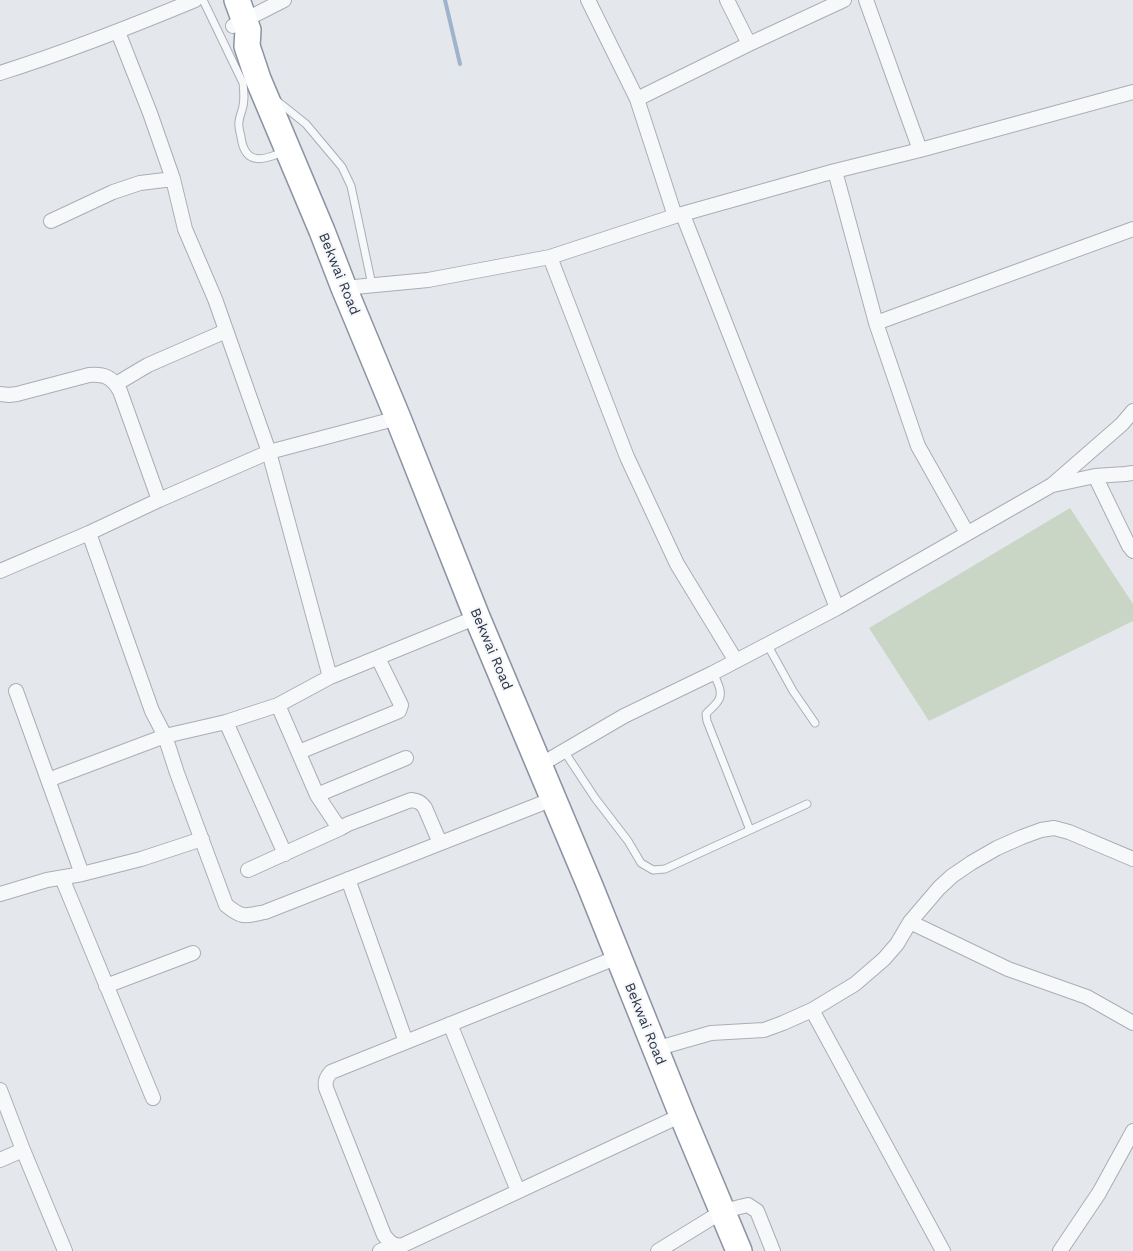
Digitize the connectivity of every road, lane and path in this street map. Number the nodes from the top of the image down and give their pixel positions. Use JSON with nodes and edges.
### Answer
{"nodes":[{"id":1,"x":195,"y":0,"type":"edge"},
{"id":2,"x":203,"y":0,"type":"edge"},
{"id":3,"x":223,"y":0,"type":"edge"},
{"id":4,"x":284,"y":0,"type":"edge"},
{"id":5,"x":588,"y":0,"type":"edge"},
{"id":6,"x":727,"y":0,"type":"edge"},
{"id":7,"x":844,"y":0,"type":"edge"},
{"id":8,"x":866,"y":0,"type":"edge"},
{"id":9,"x":240,"y":23,"type":"edge"},
{"id":10,"x":118,"y":32,"type":"junction"},
{"id":11,"x":750,"y":44,"type":"junction"},
{"id":12,"x":0,"y":73,"type":"edge"},
{"id":13,"x":254,"y":83,"type":"junction"},
{"id":14,"x":1133,"y":92,"type":"edge"},
{"id":15,"x":637,"y":99,"type":"junction"},
{"id":16,"x":288,"y":150,"type":"junction"},
{"id":17,"x":920,"y":150,"type":"junction"},
{"id":18,"x":835,"y":171,"type":"junction"},
{"id":19,"x":173,"y":179,"type":"junction"},
{"id":20,"x":679,"y":215,"type":"junction"},
{"id":21,"x":51,"y":221,"type":"dead end"},
{"id":22,"x":1133,"y":229,"type":"edge"},
{"id":23,"x":550,"y":257,"type":"junction"},
{"id":24,"x":372,"y":285,"type":"junction"},
{"id":25,"x":344,"y":288,"type":"junction"},
{"id":26,"x":876,"y":323,"type":"junction"},
{"id":27,"x":226,"y":331,"type":"junction"},
{"id":28,"x":116,"y":384,"type":"junction"},
{"id":29,"x":0,"y":394,"type":"edge"},
{"id":30,"x":1133,"y":411,"type":"edge"},
{"id":31,"x":398,"y":418,"type":"junction"},
{"id":32,"x":270,"y":452,"type":"junction"},
{"id":33,"x":1133,"y":473,"type":"edge"},
{"id":34,"x":1095,"y":476,"type":"junction"},
{"id":35,"x":1052,"y":486,"type":"junction"},
{"id":36,"x":159,"y":500,"type":"junction"},
{"id":37,"x":88,"y":533,"type":"junction"},
{"id":38,"x":967,"y":533,"type":"junction"},
{"id":39,"x":1133,"y":551,"type":"edge"},
{"id":40,"x":0,"y":571,"type":"edge"},
{"id":41,"x":837,"y":608,"type":"junction"},
{"id":42,"x":478,"y":617,"type":"junction"},
{"id":43,"x":767,"y":644,"type":"junction"},
{"id":44,"x":378,"y":658,"type":"junction"},
{"id":45,"x":736,"y":661,"type":"junction"},
{"id":46,"x":713,"y":673,"type":"junction"},
{"id":47,"x":330,"y":677,"type":"junction"},
{"id":48,"x":16,"y":691,"type":"dead end"},
{"id":49,"x":278,"y":705,"type":"junction"},
{"id":50,"x":226,"y":722,"type":"junction"},
{"id":51,"x":815,"y":723,"type":"dead end"},
{"id":52,"x":165,"y":736,"type":"junction"},
{"id":53,"x":564,"y":751,"type":"junction"},
{"id":54,"x":299,"y":752,"type":"junction"},
{"id":55,"x":406,"y":758,"type":"dead end"},
{"id":56,"x":540,"y":765,"type":"junction"},
{"id":57,"x":48,"y":780,"type":"junction"},
{"id":58,"x":317,"y":796,"type":"junction"},
{"id":59,"x":553,"y":799,"type":"junction"},
{"id":60,"x":807,"y":804,"type":"dead end"},
{"id":61,"x":341,"y":828,"type":"junction"},
{"id":62,"x":750,"y":830,"type":"junction"},
{"id":63,"x":202,"y":839,"type":"junction"},
{"id":64,"x":440,"y":843,"type":"junction"},
{"id":65,"x":285,"y":854,"type":"junction"},
{"id":66,"x":1133,"y":859,"type":"edge"},
{"id":67,"x":248,"y":870,"type":"dead end"},
{"id":68,"x":82,"y":874,"type":"junction"},
{"id":69,"x":62,"y":878,"type":"junction"},
{"id":70,"x":348,"y":880,"type":"junction"},
{"id":71,"x":0,"y":894,"type":"edge"},
{"id":72,"x":910,"y":922,"type":"junction"},
{"id":73,"x":193,"y":953,"type":"dead end"},
{"id":74,"x":618,"y":957,"type":"junction"},
{"id":75,"x":106,"y":986,"type":"junction"},
{"id":76,"x":812,"y":1010,"type":"junction"},
{"id":77,"x":1133,"y":1023,"type":"edge"},
{"id":78,"x":450,"y":1024,"type":"junction"},
{"id":79,"x":406,"y":1042,"type":"junction"},
{"id":80,"x":655,"y":1048,"type":"junction"},
{"id":81,"x":0,"y":1090,"type":"edge"},
{"id":82,"x":152,"y":1098,"type":"dead end"},
{"id":83,"x":682,"y":1115,"type":"junction"},
{"id":84,"x":1133,"y":1131,"type":"edge"},
{"id":85,"x":23,"y":1150,"type":"junction"},
{"id":86,"x":0,"y":1160,"type":"edge"},
{"id":87,"x":518,"y":1192,"type":"junction"},
{"id":88,"x":724,"y":1211,"type":"junction"},
{"id":89,"x":394,"y":1245,"type":"junction"},
{"id":90,"x":65,"y":1251,"type":"edge"},
{"id":91,"x":380,"y":1251,"type":"edge"},
{"id":92,"x":658,"y":1251,"type":"edge"},
{"id":93,"x":739,"y":1251,"type":"edge"},
{"id":94,"x":773,"y":1251,"type":"edge"},
{"id":95,"x":942,"y":1251,"type":"edge"},
{"id":96,"x":1060,"y":1251,"type":"edge"}],
"edges":[{"from":1,"to":10,"type":"street"},
{"from":2,"to":13,"type":"lane"},
{"from":3,"to":9,"type":"highway","name":"Bekwai Road"},
{"from":4,"to":9,"type":"street"},
{"from":5,"to":15,"type":"street"},
{"from":6,"to":11,"type":"street"},
{"from":7,"to":11,"type":"street"},
{"from":8,"to":17,"type":"street"},
{"from":9,"to":13,"type":"highway","name":"Bekwai Road"},
{"from":10,"to":12,"type":"street"},
{"from":10,"to":19,"type":"street"},
{"from":11,"to":15,"type":"street"},
{"from":13,"to":16,"type":"highway","name":"Bekwai Road"},
{"from":13,"to":16,"type":"lane"},
{"from":13,"to":24,"type":"lane"},
{"from":14,"to":17,"type":"street"},
{"from":15,"to":20,"type":"street"},
{"from":16,"to":25,"type":"highway","name":"Bekwai Road"},
{"from":17,"to":18,"type":"street"},
{"from":18,"to":20,"type":"street"},
{"from":18,"to":26,"type":"street"},
{"from":19,"to":21,"type":"street"},
{"from":19,"to":27,"type":"street"},
{"from":20,"to":23,"type":"street"},
{"from":20,"to":41,"type":"street"},
{"from":22,"to":26,"type":"street"},
{"from":23,"to":24,"type":"street"},
{"from":23,"to":45,"type":"street"},
{"from":24,"to":25,"type":"street"},
{"from":25,"to":31,"type":"highway","name":"Bekwai Road"},
{"from":26,"to":38,"type":"street"},
{"from":27,"to":28,"type":"street"},
{"from":27,"to":32,"type":"street"},
{"from":28,"to":29,"type":"street"},
{"from":28,"to":36,"type":"street"},
{"from":30,"to":35,"type":"street"},
{"from":31,"to":32,"type":"street"},
{"from":31,"to":42,"type":"highway","name":"Bekwai Road"},
{"from":32,"to":36,"type":"street"},
{"from":32,"to":47,"type":"street"},
{"from":33,"to":34,"type":"street"},
{"from":34,"to":35,"type":"street"},
{"from":34,"to":39,"type":"street"},
{"from":35,"to":38,"type":"street"},
{"from":36,"to":37,"type":"street"},
{"from":37,"to":40,"type":"street"},
{"from":37,"to":52,"type":"street"},
{"from":38,"to":41,"type":"street"},
{"from":41,"to":43,"type":"street"},
{"from":42,"to":44,"type":"street"},
{"from":42,"to":56,"type":"highway","name":"Bekwai Road"},
{"from":43,"to":45,"type":"street"},
{"from":43,"to":51,"type":"lane"},
{"from":44,"to":47,"type":"street"},
{"from":44,"to":54,"type":"street"},
{"from":45,"to":46,"type":"street"},
{"from":46,"to":53,"type":"street"},
{"from":46,"to":62,"type":"lane"},
{"from":47,"to":49,"type":"street"},
{"from":48,"to":57,"type":"street"},
{"from":49,"to":50,"type":"street"},
{"from":49,"to":54,"type":"street"},
{"from":50,"to":52,"type":"street"},
{"from":50,"to":65,"type":"street"},
{"from":52,"to":57,"type":"street"},
{"from":52,"to":63,"type":"street"},
{"from":53,"to":56,"type":"street"},
{"from":53,"to":62,"type":"lane"},
{"from":54,"to":58,"type":"street"},
{"from":55,"to":58,"type":"street"},
{"from":56,"to":59,"type":"highway","name":"Bekwai Road"},
{"from":57,"to":68,"type":"street"},
{"from":58,"to":61,"type":"street"},
{"from":59,"to":64,"type":"street"},
{"from":59,"to":74,"type":"highway","name":"Bekwai Road"},
{"from":60,"to":62,"type":"lane"},
{"from":61,"to":64,"type":"street"},
{"from":61,"to":65,"type":"street"},
{"from":63,"to":68,"type":"street"},
{"from":63,"to":70,"type":"street"},
{"from":64,"to":70,"type":"street"},
{"from":65,"to":67,"type":"street"},
{"from":66,"to":72,"type":"street"},
{"from":68,"to":69,"type":"street"},
{"from":69,"to":71,"type":"street"},
{"from":69,"to":75,"type":"street"},
{"from":70,"to":79,"type":"street"},
{"from":72,"to":76,"type":"street"},
{"from":72,"to":77,"type":"street"},
{"from":73,"to":75,"type":"street"},
{"from":74,"to":78,"type":"street"},
{"from":74,"to":80,"type":"highway","name":"Bekwai Road"},
{"from":75,"to":82,"type":"street"},
{"from":76,"to":80,"type":"street"},
{"from":76,"to":95,"type":"street"},
{"from":78,"to":79,"type":"street"},
{"from":78,"to":87,"type":"street"},
{"from":79,"to":89,"type":"street"},
{"from":80,"to":83,"type":"highway","name":"Bekwai Road"},
{"from":81,"to":85,"type":"street"},
{"from":83,"to":87,"type":"street"},
{"from":83,"to":88,"type":"highway","name":"Bekwai Road"},
{"from":84,"to":96,"type":"street"},
{"from":85,"to":86,"type":"street"},
{"from":85,"to":90,"type":"street"},
{"from":87,"to":89,"type":"street"},
{"from":88,"to":92,"type":"street"},
{"from":88,"to":93,"type":"highway","name":"Bekwai Road"},
{"from":88,"to":94,"type":"street"},
{"from":89,"to":91,"type":"street"}]}
